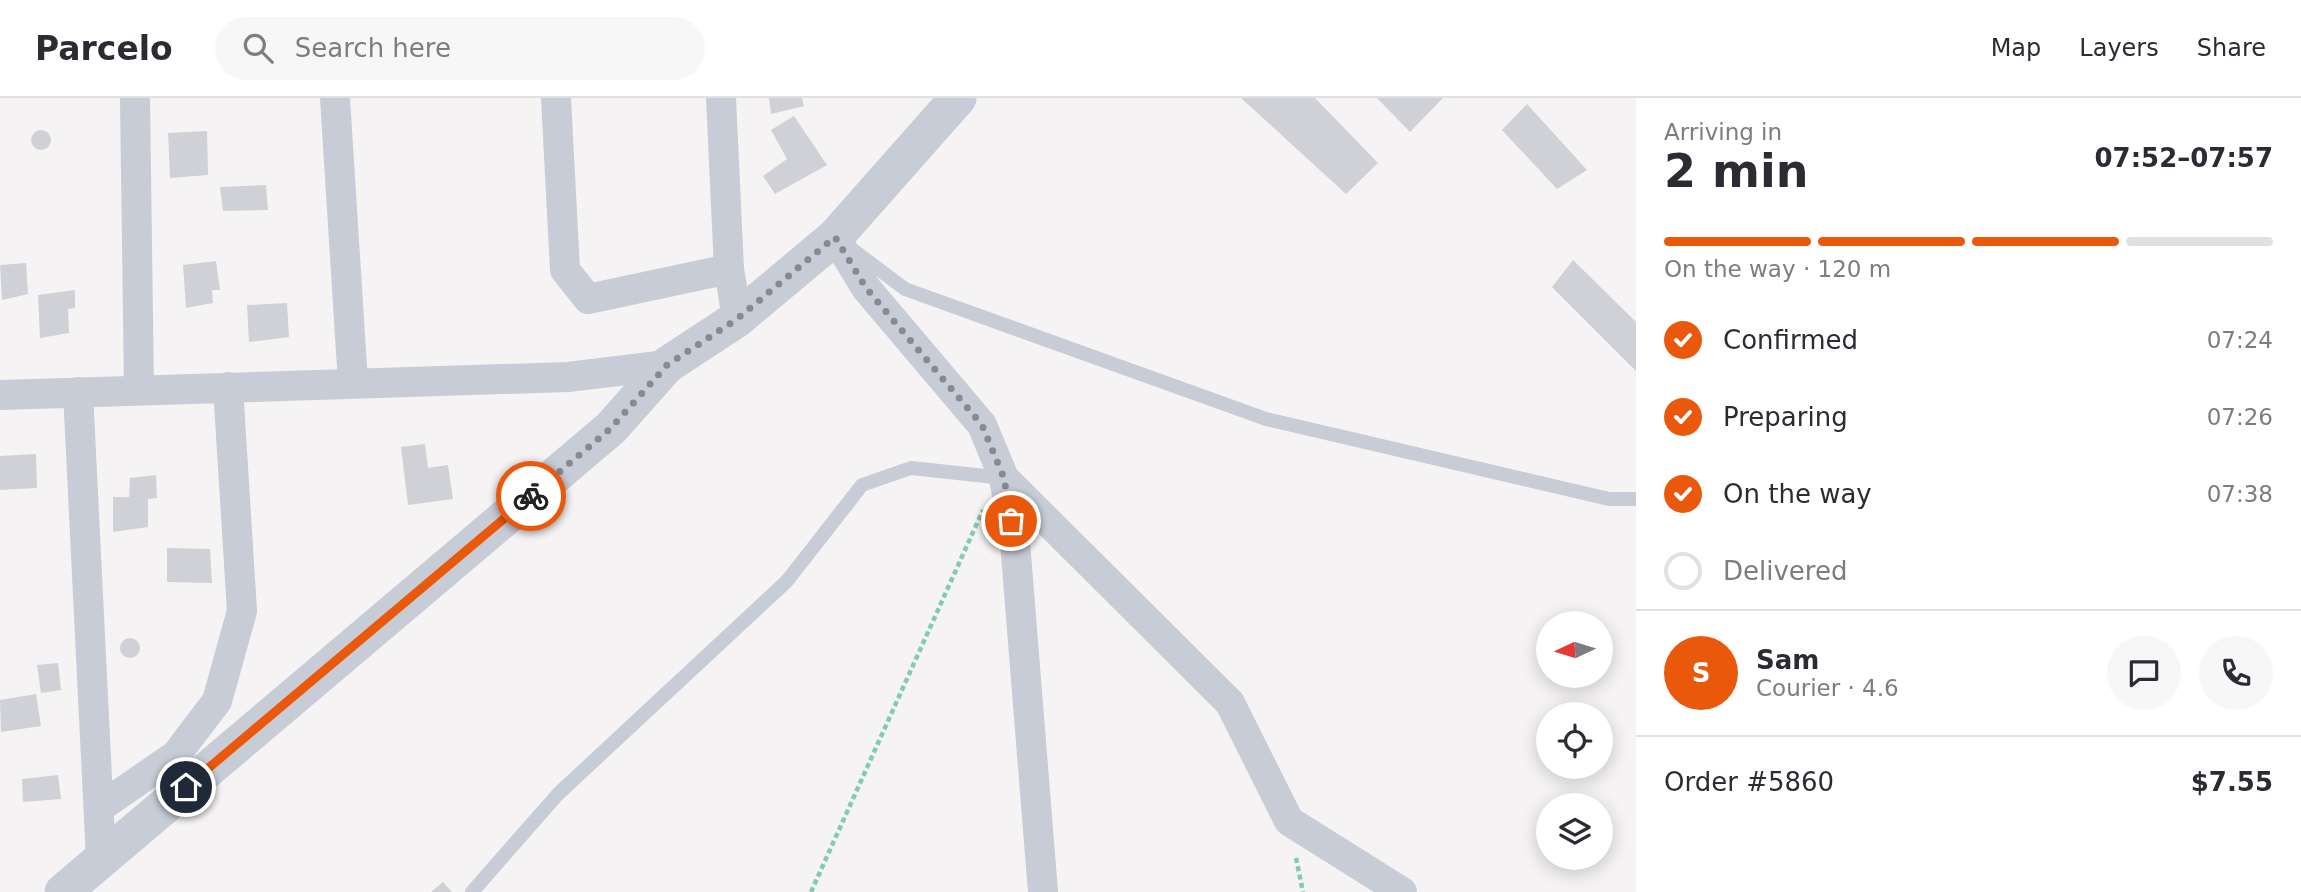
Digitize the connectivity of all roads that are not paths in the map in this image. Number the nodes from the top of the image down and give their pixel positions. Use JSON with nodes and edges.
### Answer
{"nodes":[{"id":1,"x":135,"y":98,"type":"edge"},
{"id":2,"x":335,"y":98,"type":"edge"},
{"id":3,"x":556,"y":98,"type":"edge"},
{"id":4,"x":721,"y":98,"type":"edge"},
{"id":5,"x":946,"y":105,"type":"edge"},
{"id":6,"x":835,"y":237,"type":"junction"},
{"id":7,"x":729,"y":270,"type":"junction"},
{"id":8,"x":737,"y":319,"type":"junction"},
{"id":9,"x":667,"y":365,"type":"junction"},
{"id":10,"x":353,"y":383,"type":"junction"},
{"id":11,"x":228,"y":387,"type":"junction"},
{"id":12,"x":139,"y":390,"type":"junction"},
{"id":13,"x":78,"y":392,"type":"junction"},
{"id":14,"x":0,"y":396,"type":"edge"},
{"id":15,"x":1004,"y":478,"type":"junction"},
{"id":16,"x":1636,"y":499,"type":"edge"},
{"id":17,"x":99,"y":808,"type":"junction"},
{"id":18,"x":101,"y":859,"type":"junction"},
{"id":19,"x":63,"y":892,"type":"edge"},
{"id":20,"x":472,"y":892,"type":"edge"},
{"id":21,"x":1043,"y":892,"type":"edge"},
{"id":22,"x":1402,"y":892,"type":"edge"}],
"edges":[{"from":1,"to":12,"type":"street"},
{"from":2,"to":10,"type":"street"},
{"from":3,"to":7,"type":"street"},
{"from":4,"to":7,"type":"street"},
{"from":5,"to":6,"type":"street"},
{"from":6,"to":8,"type":"street"},
{"from":6,"to":15,"type":"street"},
{"from":6,"to":16,"type":"lane"},
{"from":7,"to":8,"type":"street"},
{"from":8,"to":9,"type":"street"},
{"from":9,"to":10,"type":"street"},
{"from":9,"to":18,"type":"street"},
{"from":10,"to":11,"type":"street"},
{"from":11,"to":12,"type":"street"},
{"from":11,"to":17,"type":"street"},
{"from":12,"to":13,"type":"street"},
{"from":13,"to":14,"type":"street"},
{"from":13,"to":17,"type":"street"},
{"from":15,"to":20,"type":"lane"},
{"from":15,"to":21,"type":"street"},
{"from":15,"to":22,"type":"street"},
{"from":17,"to":18,"type":"street"},
{"from":18,"to":19,"type":"street"}]}
